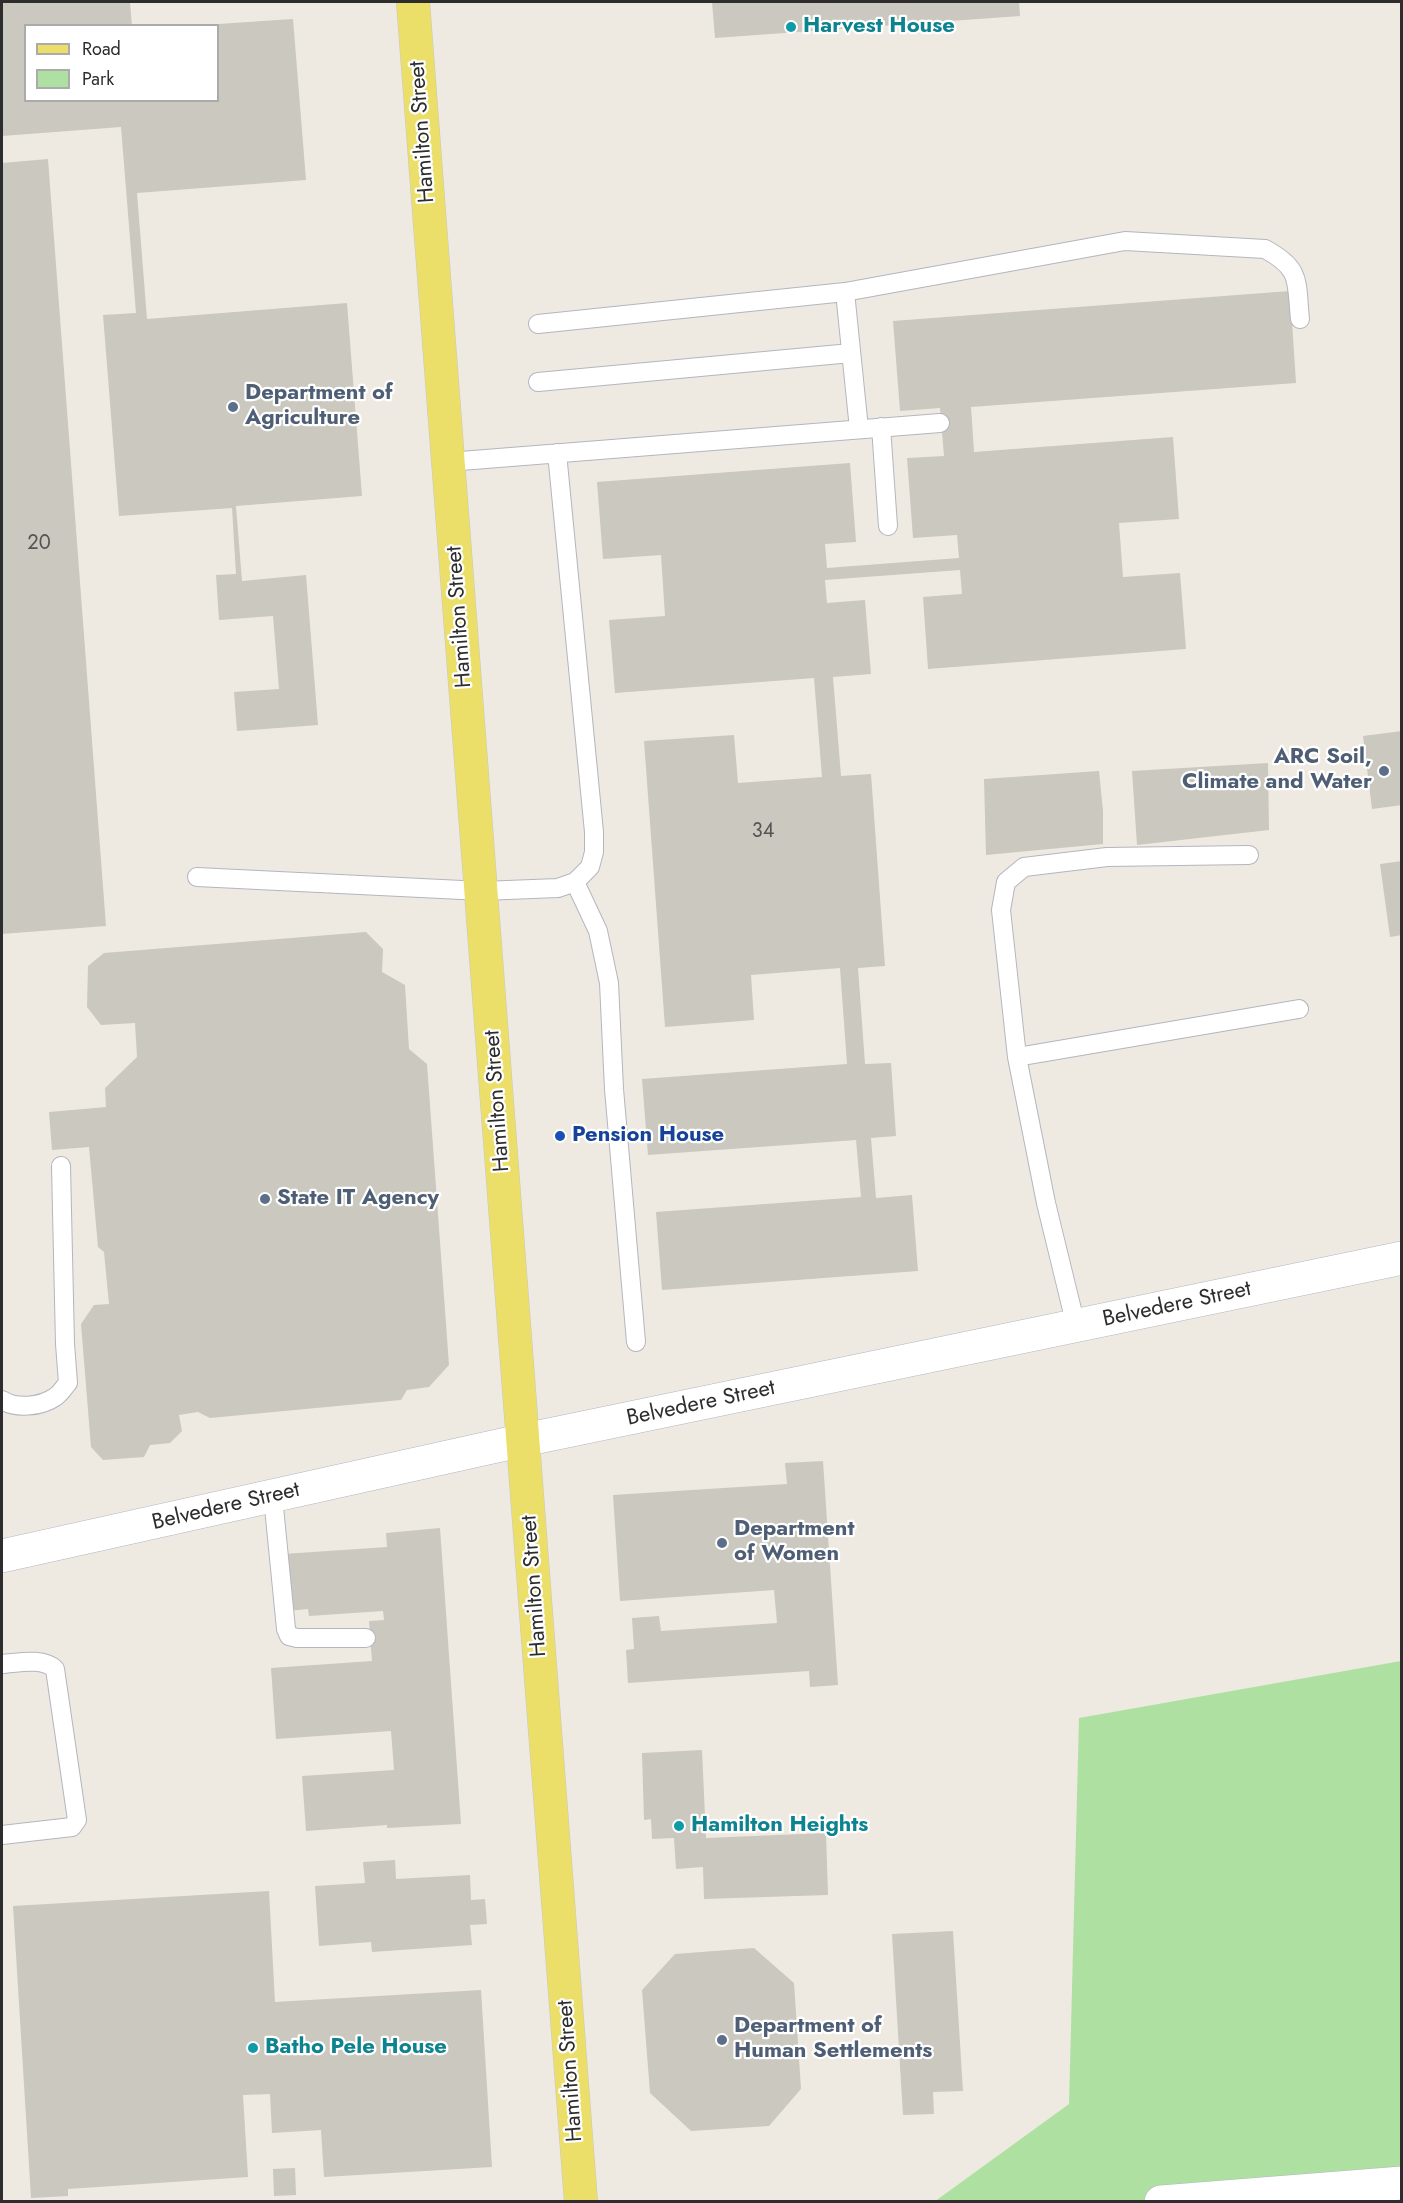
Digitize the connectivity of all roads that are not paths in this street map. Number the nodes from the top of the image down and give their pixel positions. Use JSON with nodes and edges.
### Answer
{"nodes":[{"id":1,"x":413,"y":2,"type":"edge"},
{"id":2,"x":845,"y":292,"type":"junction"},
{"id":3,"x":1300,"y":319,"type":"dead end"},
{"id":4,"x":538,"y":324,"type":"dead end"},
{"id":5,"x":852,"y":353,"type":"junction"},
{"id":6,"x":538,"y":382,"type":"dead end"},
{"id":7,"x":940,"y":423,"type":"dead end"},
{"id":8,"x":881,"y":427,"type":"junction"},
{"id":9,"x":860,"y":429,"type":"junction"},
{"id":10,"x":557,"y":453,"type":"junction"},
{"id":11,"x":448,"y":462,"type":"junction"},
{"id":12,"x":888,"y":526,"type":"dead end"},
{"id":13,"x":1249,"y":855,"type":"dead end"},
{"id":14,"x":197,"y":877,"type":"dead end"},
{"id":15,"x":575,"y":882,"type":"junction"},
{"id":16,"x":482,"y":891,"type":"junction"},
{"id":17,"x":1299,"y":1009,"type":"dead end"},
{"id":18,"x":1017,"y":1057,"type":"junction"},
{"id":19,"x":61,"y":1166,"type":"dead end"},
{"id":20,"x":1401,"y":1258,"type":"edge"},
{"id":21,"x":1076,"y":1326,"type":"junction"},
{"id":22,"x":636,"y":1342,"type":"dead end"},
{"id":23,"x":2,"y":1400,"type":"edge"},
{"id":24,"x":524,"y":1440,"type":"junction"},
{"id":25,"x":273,"y":1497,"type":"junction"},
{"id":26,"x":2,"y":1556,"type":"edge"},
{"id":27,"x":366,"y":1638,"type":"dead end"},
{"id":28,"x":2,"y":1664,"type":"edge"},
{"id":29,"x":2,"y":1835,"type":"edge"},
{"id":30,"x":1401,"y":2183,"type":"edge"},
{"id":31,"x":581,"y":2202,"type":"edge"},
{"id":32,"x":1161,"y":2202,"type":"edge"}],
"edges":[{"from":1,"to":11,"type":"main road","name":"Hamilton Street"},
{"from":2,"to":3,"type":"lane"},
{"from":2,"to":4,"type":"lane"},
{"from":2,"to":5,"type":"lane"},
{"from":5,"to":6,"type":"lane"},
{"from":5,"to":9,"type":"lane"},
{"from":7,"to":8,"type":"lane"},
{"from":8,"to":9,"type":"lane"},
{"from":8,"to":12,"type":"lane"},
{"from":9,"to":10,"type":"lane"},
{"from":10,"to":11,"type":"lane"},
{"from":10,"to":15,"type":"lane"},
{"from":11,"to":16,"type":"main road","name":"Hamilton Street"},
{"from":13,"to":18,"type":"lane"},
{"from":14,"to":16,"type":"lane"},
{"from":15,"to":16,"type":"lane"},
{"from":15,"to":22,"type":"lane"},
{"from":16,"to":24,"type":"main road","name":"Hamilton Street"},
{"from":17,"to":18,"type":"lane"},
{"from":18,"to":21,"type":"lane"},
{"from":19,"to":23,"type":"lane"},
{"from":20,"to":21,"type":"street","name":"Belvedere Street"},
{"from":21,"to":24,"type":"street","name":"Belvedere Street"},
{"from":24,"to":25,"type":"street","name":"Belvedere Street"},
{"from":24,"to":31,"type":"main road","name":"Hamilton Street"},
{"from":25,"to":26,"type":"street","name":"Belvedere Street"},
{"from":25,"to":27,"type":"lane"},
{"from":28,"to":29,"type":"lane"},
{"from":30,"to":32,"type":"street"}]}
